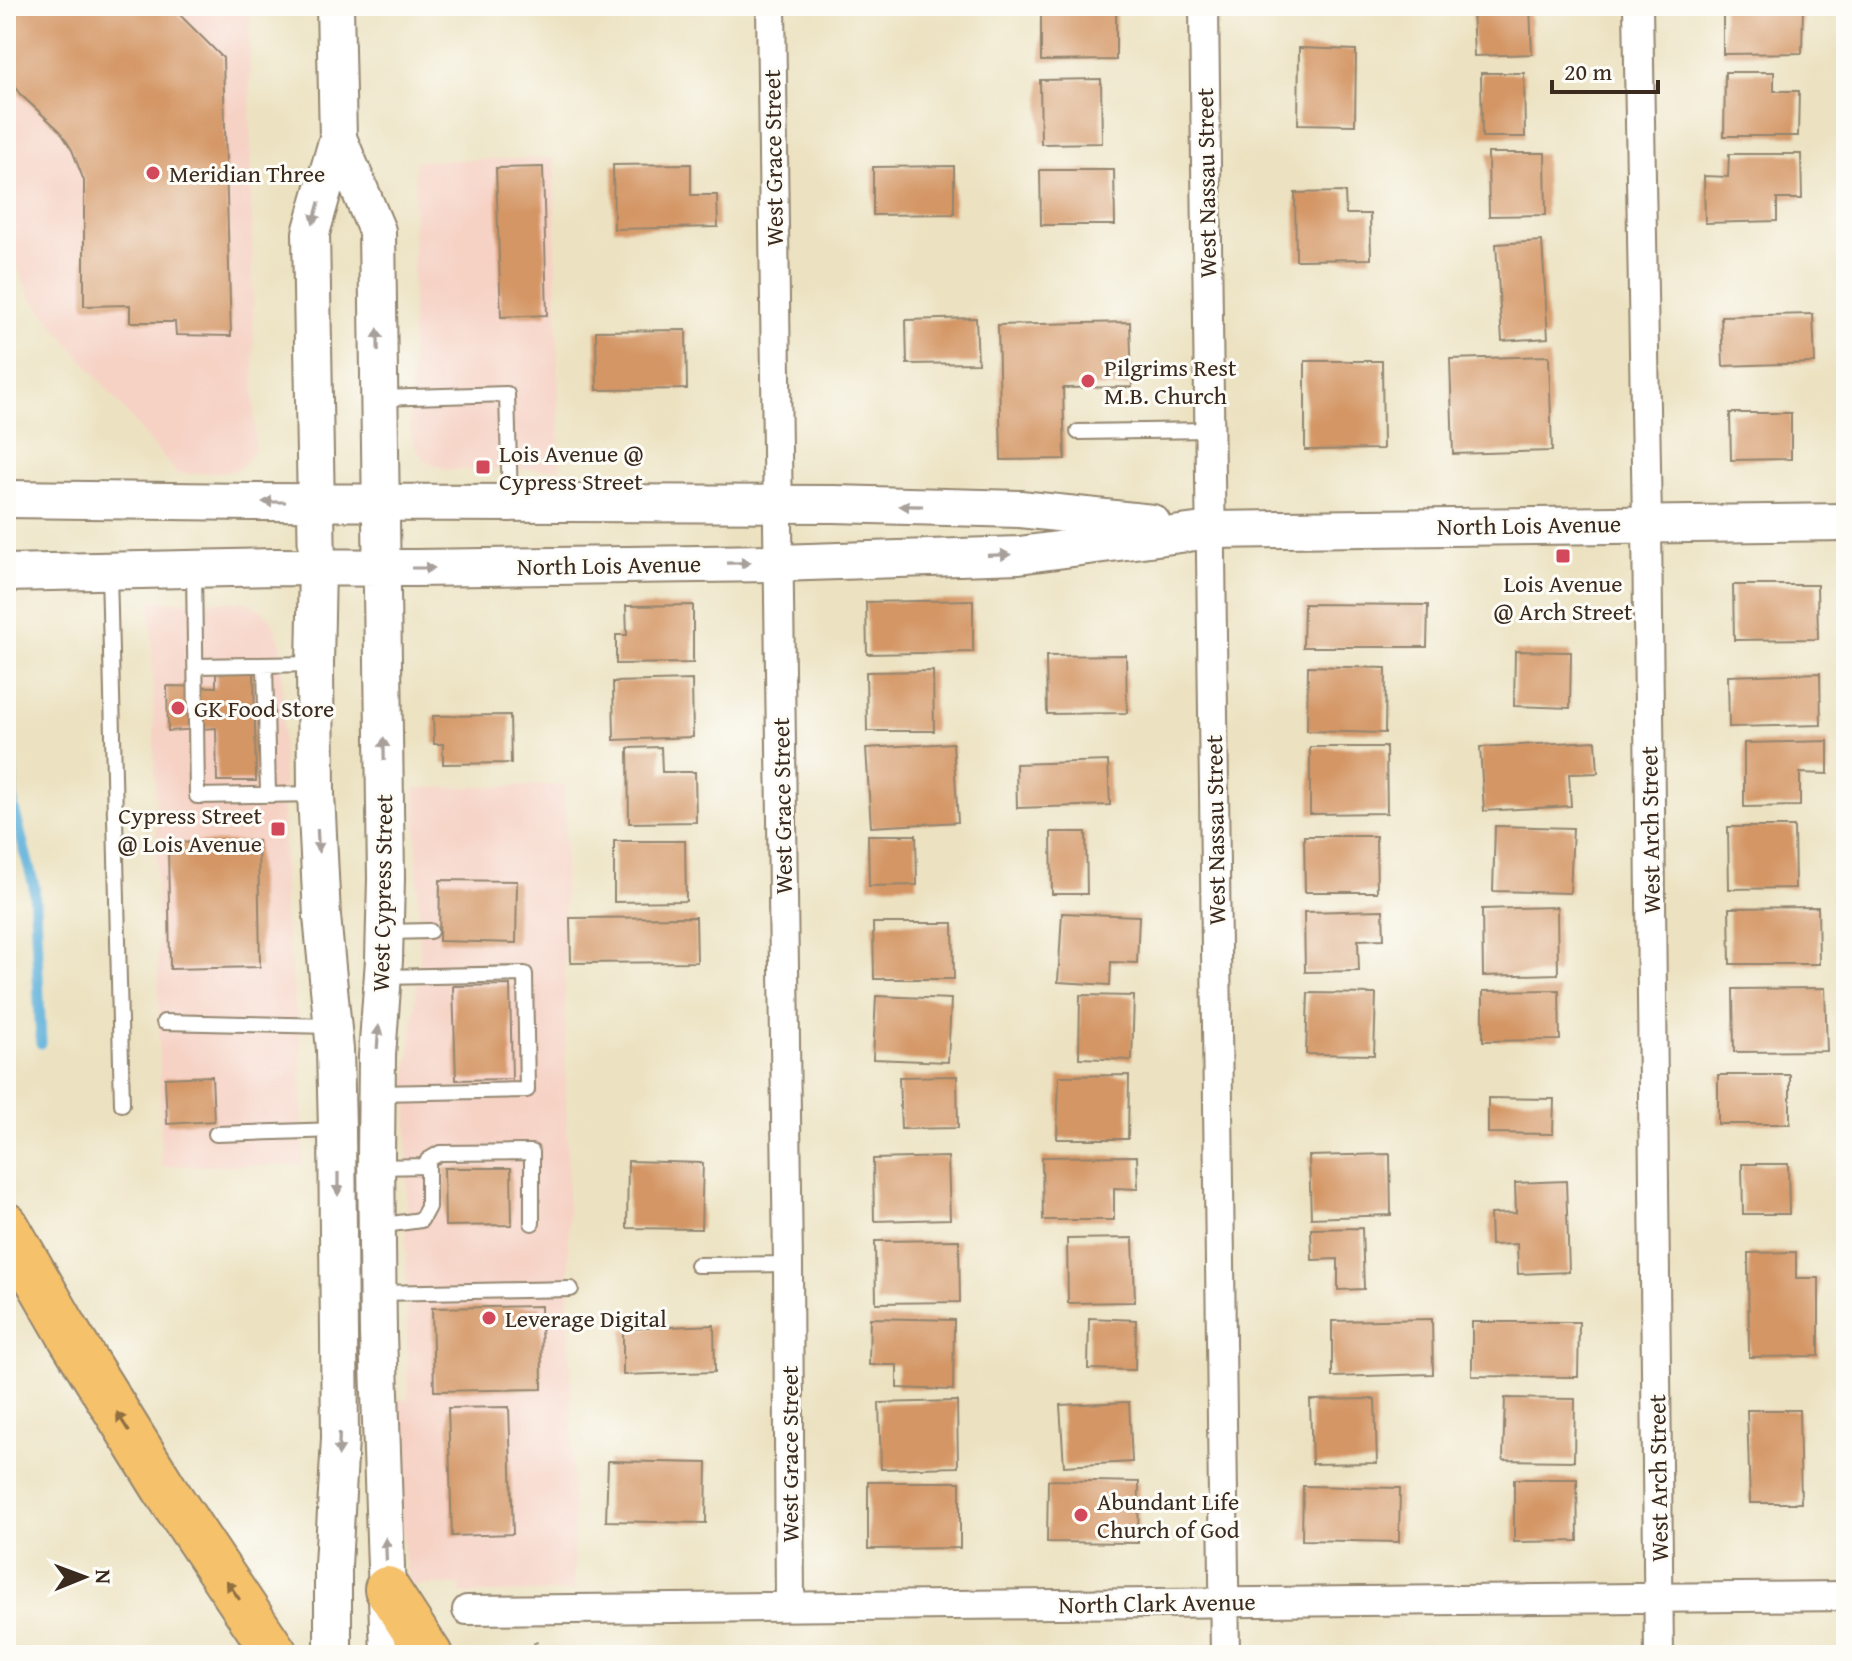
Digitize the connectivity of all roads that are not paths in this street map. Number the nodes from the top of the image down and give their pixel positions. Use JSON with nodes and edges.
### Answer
{"nodes":[{"id":1,"x":335,"y":6,"type":"edge"},
{"id":2,"x":771,"y":6,"type":"edge"},
{"id":3,"x":1204,"y":6,"type":"edge"},
{"id":4,"x":1638,"y":6,"type":"edge"},
{"id":5,"x":338,"y":138,"type":"junction"},
{"id":6,"x":379,"y":398,"type":"junction"},
{"id":7,"x":1210,"y":430,"type":"junction"},
{"id":8,"x":1078,"y":432,"type":"dead end"},
{"id":9,"x":6,"y":499,"type":"edge"},
{"id":10,"x":316,"y":502,"type":"junction"},
{"id":11,"x":380,"y":502,"type":"junction"},
{"id":12,"x":510,"y":502,"type":"junction"},
{"id":13,"x":778,"y":503,"type":"junction"},
{"id":14,"x":1846,"y":522,"type":"edge"},
{"id":15,"x":1647,"y":523,"type":"junction"},
{"id":16,"x":1211,"y":530,"type":"junction"},
{"id":17,"x":779,"y":563,"type":"junction"},
{"id":18,"x":317,"y":567,"type":"junction"},
{"id":19,"x":381,"y":567,"type":"junction"},
{"id":20,"x":194,"y":570,"type":"junction"},
{"id":21,"x":109,"y":571,"type":"junction"},
{"id":22,"x":6,"y":573,"type":"edge"},
{"id":23,"x":315,"y":664,"type":"junction"},
{"id":24,"x":265,"y":665,"type":"junction"},
{"id":25,"x":196,"y":666,"type":"junction"},
{"id":26,"x":268,"y":794,"type":"junction"},
{"id":27,"x":316,"y":794,"type":"junction"},
{"id":28,"x":430,"y":931,"type":"dead end"},
{"id":29,"x":384,"y":932,"type":"junction"},
{"id":30,"x":382,"y":977,"type":"junction"},
{"id":31,"x":164,"y":1022,"type":"dead end"},
{"id":32,"x":333,"y":1026,"type":"junction"},
{"id":33,"x":376,"y":1093,"type":"junction"},
{"id":34,"x":122,"y":1104,"type":"dead end"},
{"id":35,"x":337,"y":1130,"type":"junction"},
{"id":36,"x":216,"y":1134,"type":"dead end"},
{"id":37,"x":427,"y":1166,"type":"junction"},
{"id":38,"x":377,"y":1167,"type":"junction"},
{"id":39,"x":532,"y":1223,"type":"dead end"},
{"id":40,"x":6,"y":1225,"type":"edge"},
{"id":41,"x":377,"y":1226,"type":"junction"},
{"id":42,"x":788,"y":1264,"type":"junction"},
{"id":43,"x":697,"y":1265,"type":"dead end"},
{"id":44,"x":571,"y":1289,"type":"dead end"},
{"id":45,"x":378,"y":1293,"type":"junction"},
{"id":46,"x":387,"y":1589,"type":"junction"},
{"id":47,"x":1846,"y":1596,"type":"edge"},
{"id":48,"x":1659,"y":1598,"type":"junction"},
{"id":49,"x":1224,"y":1603,"type":"junction"},
{"id":50,"x":790,"y":1606,"type":"junction"},
{"id":51,"x":467,"y":1610,"type":"dead end"},
{"id":52,"x":276,"y":1655,"type":"edge"},
{"id":53,"x":333,"y":1655,"type":"edge"},
{"id":54,"x":389,"y":1655,"type":"edge"},
{"id":55,"x":430,"y":1655,"type":"edge"},
{"id":56,"x":1225,"y":1655,"type":"edge"},
{"id":57,"x":1659,"y":1655,"type":"edge"}],
"edges":[{"from":1,"to":5,"type":"street","name":"West Cypress Street"},
{"from":2,"to":13,"type":"street","name":"West Grace Street"},
{"from":3,"to":7,"type":"street","name":"West Nassau Street"},
{"from":4,"to":15,"type":"street","name":"West Arch Street"},
{"from":6,"to":5,"type":"street","name":"West Cypress Street","one_way":true},
{"from":5,"to":10,"type":"street","name":"West Cypress Street","one_way":true},
{"from":6,"to":11,"type":"street","name":"West Cypress Street"},
{"from":6,"to":12,"type":"lane"},
{"from":7,"to":8,"type":"lane"},
{"from":7,"to":16,"type":"street","name":"West Nassau Street"},
{"from":10,"to":9,"type":"street","name":"North Lois Avenue","one_way":true},
{"from":10,"to":11,"type":"street","name":"North Lois Avenue"},
{"from":10,"to":18,"type":"street","name":"West Cypress Street"},
{"from":11,"to":12,"type":"street","name":"North Lois Avenue"},
{"from":11,"to":19,"type":"street","name":"West Cypress Street"},
{"from":12,"to":13,"type":"street","name":"North Lois Avenue"},
{"from":16,"to":13,"type":"street","name":"North Lois Avenue","one_way":true},
{"from":13,"to":17,"type":"street","name":"West Grace Street"},
{"from":14,"to":15,"type":"street","name":"North Lois Avenue"},
{"from":15,"to":16,"type":"street","name":"North Lois Avenue"},
{"from":15,"to":48,"type":"street","name":"West Arch Street"},
{"from":17,"to":16,"type":"street","name":"North Lois Avenue","one_way":true},
{"from":16,"to":49,"type":"street","name":"West Nassau Street"},
{"from":19,"to":17,"type":"street","name":"North Lois Avenue","one_way":true},
{"from":17,"to":42,"type":"street","name":"West Grace Street"},
{"from":18,"to":19,"type":"street","name":"North Lois Avenue"},
{"from":18,"to":20,"type":"street","name":"North Lois Avenue"},
{"from":18,"to":23,"type":"street","name":"West Cypress Street"},
{"from":29,"to":19,"type":"street","name":"West Cypress Street","one_way":true},
{"from":20,"to":21,"type":"street","name":"North Lois Avenue"},
{"from":20,"to":25,"type":"lane"},
{"from":21,"to":22,"type":"street","name":"North Lois Avenue"},
{"from":21,"to":34,"type":"lane"},
{"from":23,"to":24,"type":"lane"},
{"from":23,"to":27,"type":"street","name":"West Cypress Street"},
{"from":24,"to":25,"type":"lane"},
{"from":24,"to":26,"type":"lane"},
{"from":25,"to":26,"type":"lane"},
{"from":26,"to":27,"type":"lane"},
{"from":27,"to":32,"type":"street","name":"West Cypress Street","one_way":true},
{"from":28,"to":29,"type":"lane"},
{"from":29,"to":30,"type":"street","name":"West Cypress Street"},
{"from":33,"to":30,"type":"street","name":"West Cypress Street","one_way":true},
{"from":30,"to":33,"type":"lane"},
{"from":31,"to":32,"type":"lane"},
{"from":32,"to":35,"type":"street","name":"West Cypress Street"},
{"from":33,"to":38,"type":"street","name":"West Cypress Street"},
{"from":35,"to":36,"type":"lane"},
{"from":35,"to":53,"type":"street","name":"West Cypress Street","one_way":true},
{"from":37,"to":38,"type":"lane"},
{"from":37,"to":39,"type":"lane"},
{"from":37,"to":41,"type":"lane"},
{"from":38,"to":41,"type":"street","name":"West Cypress Street"},
{"from":52,"to":40,"type":"highway","one_way":true},
{"from":41,"to":45,"type":"street","name":"West Cypress Street"},
{"from":42,"to":43,"type":"lane"},
{"from":42,"to":50,"type":"street","name":"West Grace Street"},
{"from":44,"to":45,"type":"lane"},
{"from":46,"to":45,"type":"street","name":"West Cypress Street","one_way":true},
{"from":46,"to":54,"type":"street","name":"West Cypress Street"},
{"from":46,"to":55,"type":"highway"},
{"from":47,"to":48,"type":"street","name":"North Clark Avenue"},
{"from":48,"to":49,"type":"street","name":"North Clark Avenue"},
{"from":48,"to":57,"type":"street","name":"West Arch Street"},
{"from":49,"to":50,"type":"street","name":"North Clark Avenue"},
{"from":49,"to":56,"type":"street","name":"West Nassau Street"},
{"from":50,"to":51,"type":"street","name":"North Clark Avenue"}]}
